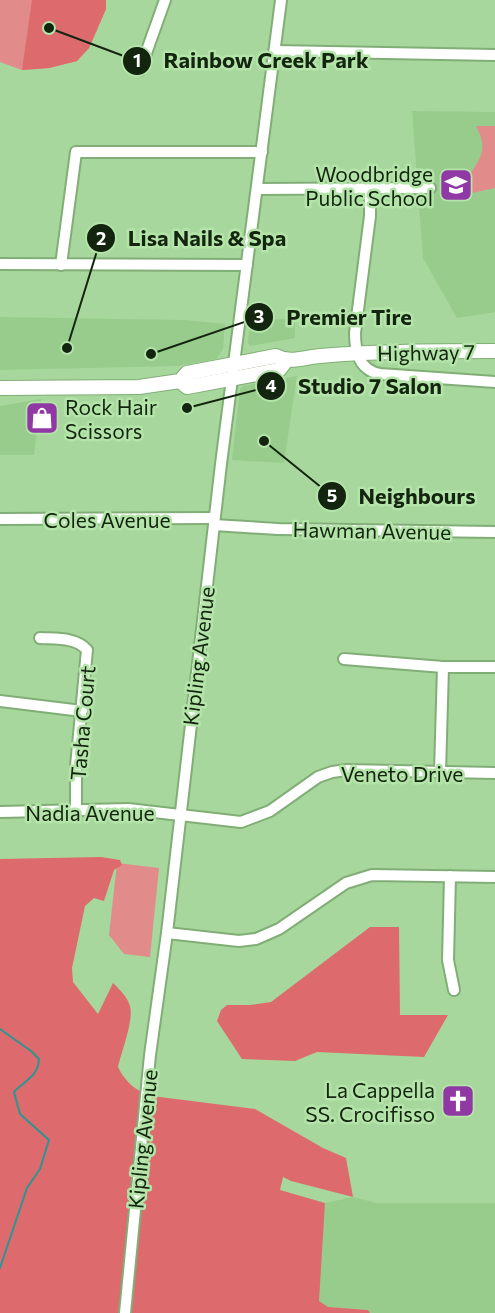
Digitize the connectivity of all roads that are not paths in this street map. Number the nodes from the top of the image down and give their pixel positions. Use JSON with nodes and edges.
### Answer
{"nodes":[{"id":1,"x":165,"y":0,"type":"edge"},
{"id":2,"x":281,"y":0,"type":"edge"},
{"id":3,"x":275,"y":51,"type":"junction"},
{"id":4,"x":495,"y":55,"type":"edge"},
{"id":5,"x":141,"y":70,"type":"dead end"},
{"id":6,"x":262,"y":152,"type":"junction"},
{"id":7,"x":430,"y":188,"type":"dead end"},
{"id":8,"x":257,"y":189,"type":"junction"},
{"id":9,"x":370,"y":189,"type":"junction"},
{"id":10,"x":0,"y":264,"type":"edge"},
{"id":11,"x":61,"y":265,"type":"junction"},
{"id":12,"x":247,"y":265,"type":"junction"},
{"id":13,"x":495,"y":351,"type":"edge"},
{"id":14,"x":357,"y":352,"type":"junction"},
{"id":15,"x":286,"y":361,"type":"junction"},
{"id":16,"x":233,"y":364,"type":"junction"},
{"id":17,"x":231,"y":379,"type":"junction"},
{"id":18,"x":180,"y":381,"type":"junction"},
{"id":19,"x":495,"y":382,"type":"edge"},
{"id":20,"x":0,"y":388,"type":"edge"},
{"id":21,"x":0,"y":519,"type":"edge"},
{"id":22,"x":214,"y":522,"type":"junction"},
{"id":23,"x":495,"y":532,"type":"edge"},
{"id":24,"x":40,"y":638,"type":"dead end"},
{"id":25,"x":344,"y":659,"type":"dead end"},
{"id":26,"x":443,"y":667,"type":"junction"},
{"id":27,"x":495,"y":667,"type":"edge"},
{"id":28,"x":0,"y":701,"type":"edge"},
{"id":29,"x":82,"y":711,"type":"junction"},
{"id":30,"x":440,"y":772,"type":"junction"},
{"id":31,"x":495,"y":773,"type":"edge"},
{"id":32,"x":76,"y":810,"type":"junction"},
{"id":33,"x":0,"y":812,"type":"edge"},
{"id":34,"x":179,"y":815,"type":"junction"},
{"id":35,"x":450,"y":876,"type":"junction"},
{"id":36,"x":495,"y":877,"type":"edge"},
{"id":37,"x":167,"y":933,"type":"junction"},
{"id":38,"x":454,"y":990,"type":"dead end"},
{"id":39,"x":124,"y":1313,"type":"edge"}],
"edges":[{"from":1,"to":5,"type":"street"},
{"from":2,"to":3,"type":"street","name":"Kipling Avenue"},
{"from":3,"to":4,"type":"street"},
{"from":3,"to":6,"type":"street","name":"Kipling Avenue"},
{"from":6,"to":8,"type":"street","name":"Kipling Avenue"},
{"from":6,"to":11,"type":"street"},
{"from":7,"to":9,"type":"street"},
{"from":8,"to":9,"type":"street"},
{"from":8,"to":12,"type":"street","name":"Kipling Avenue"},
{"from":9,"to":14,"type":"street"},
{"from":10,"to":11,"type":"street"},
{"from":11,"to":12,"type":"street"},
{"from":12,"to":16,"type":"street","name":"Kipling Avenue"},
{"from":13,"to":14,"type":"main road","name":"Highway 7"},
{"from":14,"to":15,"type":"main road","name":"Highway 7"},
{"from":14,"to":19,"type":"street"},
{"from":15,"to":16,"type":"main road","name":"Highway 7"},
{"from":15,"to":17,"type":"main road","name":"Highway 7"},
{"from":16,"to":17,"type":"street","name":"Kipling Avenue"},
{"from":16,"to":18,"type":"main road","name":"Highway 7"},
{"from":17,"to":18,"type":"main road","name":"Highway 7"},
{"from":17,"to":22,"type":"street","name":"Kipling Avenue"},
{"from":18,"to":20,"type":"main road","name":"Highway 7"},
{"from":21,"to":22,"type":"street","name":"Coles Avenue"},
{"from":22,"to":23,"type":"street","name":"Hawman Avenue"},
{"from":22,"to":34,"type":"street","name":"Kipling Avenue"},
{"from":24,"to":29,"type":"street","name":"Tasha Court"},
{"from":25,"to":26,"type":"street"},
{"from":26,"to":27,"type":"street"},
{"from":26,"to":30,"type":"street"},
{"from":28,"to":29,"type":"street"},
{"from":29,"to":32,"type":"street","name":"Tasha Court"},
{"from":30,"to":31,"type":"street","name":"Veneto Drive"},
{"from":30,"to":34,"type":"street","name":"Veneto Drive"},
{"from":32,"to":33,"type":"street","name":"Nadia Avenue"},
{"from":32,"to":34,"type":"street","name":"Nadia Avenue"},
{"from":34,"to":37,"type":"street","name":"Kipling Avenue"},
{"from":35,"to":36,"type":"street"},
{"from":35,"to":37,"type":"street"},
{"from":35,"to":38,"type":"street"},
{"from":37,"to":39,"type":"street","name":"Kipling Avenue"}]}
